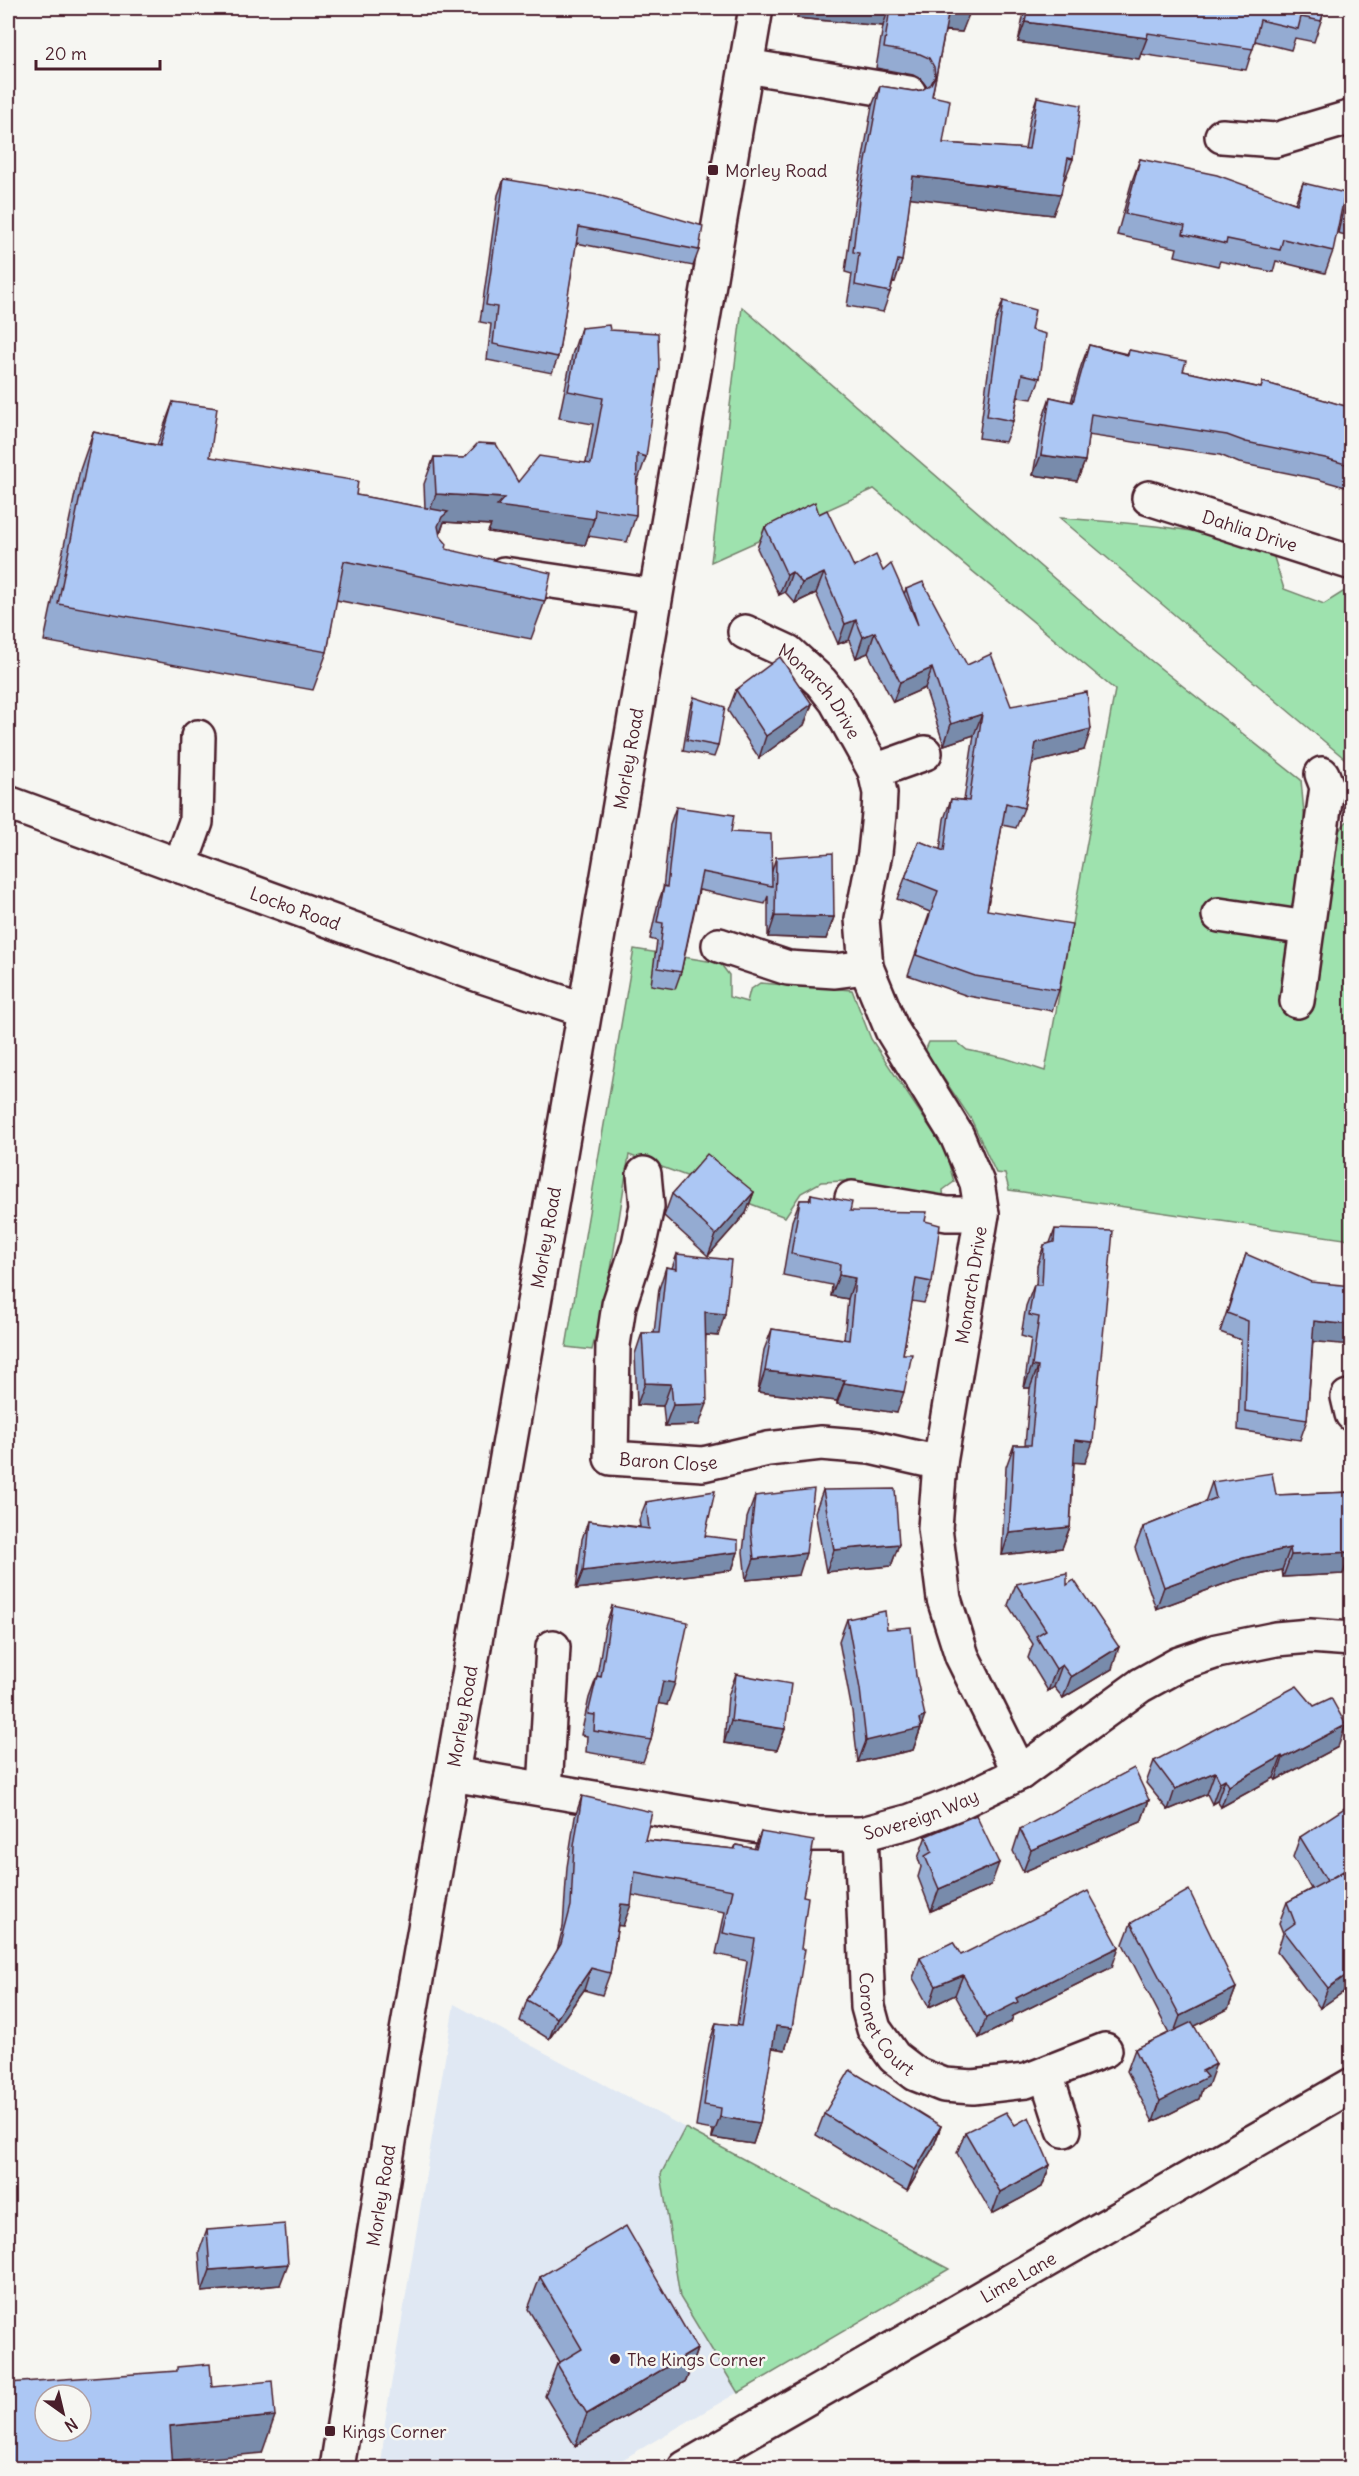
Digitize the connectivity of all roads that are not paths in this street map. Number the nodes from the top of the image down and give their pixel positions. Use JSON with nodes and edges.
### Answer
{"nodes":[{"id":1,"x":756,"y":8,"type":"edge"},
{"id":2,"x":746,"y":66,"type":"junction"},
{"id":3,"x":909,"y":93,"type":"edge"},
{"id":4,"x":1352,"y":117,"type":"edge"},
{"id":5,"x":1222,"y":136,"type":"dead end"},
{"id":6,"x":1149,"y":498,"type":"dead end"},
{"id":7,"x":1352,"y":563,"type":"edge"},
{"id":8,"x":478,"y":571,"type":"edge"},
{"id":9,"x":655,"y":596,"type":"junction"},
{"id":10,"x":745,"y":632,"type":"dead end"},
{"id":11,"x":198,"y":737,"type":"dead end"},
{"id":12,"x":925,"y":753,"type":"dead end"},
{"id":13,"x":875,"y":771,"type":"junction"},
{"id":14,"x":1322,"y":774,"type":"dead end"},
{"id":15,"x":8,"y":803,"type":"edge"},
{"id":16,"x":180,"y":866,"type":"junction"},
{"id":17,"x":1219,"y":915,"type":"dead end"},
{"id":18,"x":1307,"y":928,"type":"junction"},
{"id":19,"x":719,"y":945,"type":"dead end"},
{"id":20,"x":866,"y":967,"type":"junction"},
{"id":21,"x":1297,"y":1000,"type":"dead end"},
{"id":22,"x":585,"y":1010,"type":"junction"},
{"id":23,"x":644,"y":1174,"type":"dead end"},
{"id":24,"x":852,"y":1198,"type":"dead end"},
{"id":25,"x":982,"y":1214,"type":"junction"},
{"id":26,"x":940,"y":1463,"type":"junction"},
{"id":27,"x":1352,"y":1639,"type":"edge"},
{"id":28,"x":554,"y":1647,"type":"dead end"},
{"id":29,"x":1020,"y":1773,"type":"junction"},
{"id":30,"x":452,"y":1774,"type":"junction"},
{"id":31,"x":545,"y":1790,"type":"junction"},
{"id":32,"x":861,"y":1834,"type":"junction"},
{"id":33,"x":1105,"y":2050,"type":"dead end"},
{"id":34,"x":1046,"y":2074,"type":"junction"},
{"id":35,"x":1352,"y":2085,"type":"edge"},
{"id":36,"x":1064,"y":2130,"type":"dead end"},
{"id":37,"x":337,"y":2469,"type":"edge"},
{"id":38,"x":685,"y":2469,"type":"edge"}],
"edges":[{"from":1,"to":2,"type":"street","name":"Morley Road"},
{"from":2,"to":3,"type":"street"},
{"from":2,"to":9,"type":"street","name":"Morley Road"},
{"from":4,"to":5,"type":"street"},
{"from":6,"to":7,"type":"street","name":"Dahlia Drive"},
{"from":8,"to":9,"type":"street"},
{"from":9,"to":22,"type":"street","name":"Morley Road"},
{"from":10,"to":13,"type":"street","name":"Monarch Drive"},
{"from":11,"to":16,"type":"street"},
{"from":12,"to":13,"type":"street"},
{"from":13,"to":20,"type":"street","name":"Monarch Drive"},
{"from":14,"to":18,"type":"street"},
{"from":15,"to":16,"type":"street","name":"Locko Road"},
{"from":16,"to":22,"type":"street","name":"Locko Road"},
{"from":17,"to":18,"type":"street"},
{"from":18,"to":21,"type":"street"},
{"from":19,"to":20,"type":"street"},
{"from":20,"to":25,"type":"street","name":"Monarch Drive"},
{"from":22,"to":30,"type":"street","name":"Morley Road"},
{"from":23,"to":26,"type":"street","name":"Baron Close"},
{"from":24,"to":25,"type":"street"},
{"from":25,"to":26,"type":"street","name":"Monarch Drive"},
{"from":26,"to":29,"type":"street","name":"Monarch Drive"},
{"from":27,"to":29,"type":"street","name":"Sovereign Way"},
{"from":28,"to":31,"type":"street"},
{"from":29,"to":32,"type":"street","name":"Sovereign Way"},
{"from":30,"to":31,"type":"street","name":"Sovereign Way"},
{"from":30,"to":37,"type":"street","name":"Morley Road"},
{"from":31,"to":32,"type":"street","name":"Sovereign Way"},
{"from":32,"to":34,"type":"street","name":"Coronet Court"},
{"from":33,"to":34,"type":"street","name":"Coronet Court"},
{"from":34,"to":36,"type":"street"},
{"from":35,"to":38,"type":"street","name":"Lime Lane"}]}
